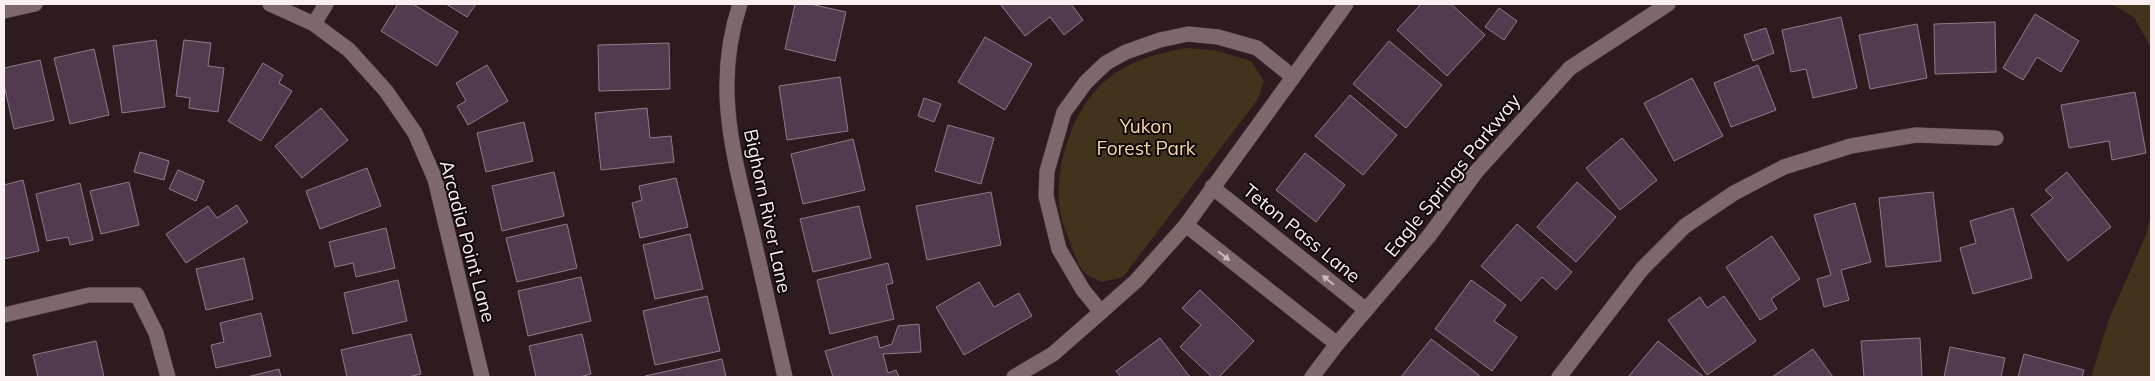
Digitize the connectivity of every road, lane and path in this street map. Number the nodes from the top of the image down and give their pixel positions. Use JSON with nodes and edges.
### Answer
{"nodes":[{"id":1,"x":35,"y":4,"type":"edge"},
{"id":2,"x":270,"y":4,"type":"edge"},
{"id":3,"x":326,"y":4,"type":"edge"},
{"id":4,"x":740,"y":4,"type":"edge"},
{"id":5,"x":1346,"y":4,"type":"edge"},
{"id":6,"x":1668,"y":4,"type":"edge"},
{"id":7,"x":4,"y":11,"type":"edge"},
{"id":8,"x":314,"y":24,"type":"junction"},
{"id":9,"x":1293,"y":77,"type":"junction"},
{"id":10,"x":1996,"y":138,"type":"dead end"},
{"id":11,"x":1212,"y":187,"type":"junction"},
{"id":12,"x":1186,"y":225,"type":"junction"},
{"id":13,"x":1366,"y":310,"type":"junction"},
{"id":14,"x":1101,"y":312,"type":"junction"},
{"id":15,"x":4,"y":315,"type":"edge"},
{"id":16,"x":1337,"y":344,"type":"junction"},
{"id":17,"x":168,"y":377,"type":"edge"},
{"id":18,"x":482,"y":377,"type":"edge"},
{"id":19,"x":785,"y":377,"type":"edge"},
{"id":20,"x":1014,"y":377,"type":"edge"},
{"id":21,"x":1312,"y":377,"type":"edge"},
{"id":22,"x":1559,"y":377,"type":"edge"}],
"edges":[{"from":1,"to":7,"type":"street"},
{"from":2,"to":8,"type":"street","name":"Arcadia Point Lane"},
{"from":3,"to":8,"type":"street"},
{"from":4,"to":19,"type":"street","name":"Bighorn River Lane"},
{"from":5,"to":9,"type":"street"},
{"from":6,"to":13,"type":"street","name":"Eagle Springs Parkway"},
{"from":8,"to":18,"type":"street","name":"Arcadia Point Lane"},
{"from":9,"to":11,"type":"street"},
{"from":9,"to":14,"type":"street"},
{"from":10,"to":22,"type":"street"},
{"from":11,"to":12,"type":"street"},
{"from":13,"to":11,"type":"street","name":"Teton Pass Lane","one_way":true},
{"from":12,"to":14,"type":"street"},
{"from":12,"to":16,"type":"street","one_way":true},
{"from":13,"to":16,"type":"street","name":"Eagle Springs Parkway"},
{"from":14,"to":20,"type":"street"},
{"from":15,"to":17,"type":"street"},
{"from":16,"to":21,"type":"street","name":"Eagle Springs Parkway"}]}
